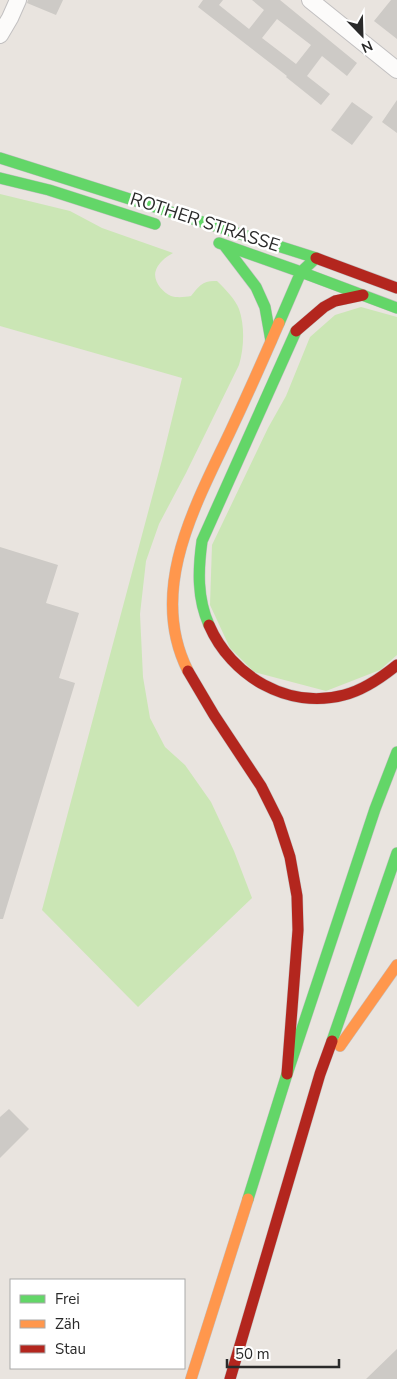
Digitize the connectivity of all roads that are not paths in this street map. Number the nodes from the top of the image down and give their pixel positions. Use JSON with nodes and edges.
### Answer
{"nodes":[{"id":1,"x":18,"y":0,"type":"edge"},
{"id":2,"x":310,"y":0,"type":"edge"},
{"id":3,"x":0,"y":35,"type":"edge"},
{"id":4,"x":397,"y":70,"type":"edge"},
{"id":5,"x":0,"y":158,"type":"edge"},
{"id":6,"x":0,"y":178,"type":"edge"},
{"id":7,"x":167,"y":227,"type":"dead end"},
{"id":8,"x":205,"y":239,"type":"dead end"},
{"id":9,"x":224,"y":245,"type":"junction"},
{"id":10,"x":316,"y":258,"type":"junction"},
{"id":11,"x":301,"y":272,"type":"junction"},
{"id":12,"x":314,"y":282,"type":"junction"},
{"id":13,"x":397,"y":288,"type":"edge"},
{"id":14,"x":363,"y":296,"type":"junction"},
{"id":15,"x":304,"y":308,"type":"dead end"},
{"id":16,"x":397,"y":308,"type":"edge"},
{"id":17,"x":296,"y":331,"type":"junction"},
{"id":18,"x":271,"y":341,"type":"junction"},
{"id":19,"x":397,"y":665,"type":"edge"},
{"id":20,"x":397,"y":752,"type":"edge"},
{"id":21,"x":397,"y":853,"type":"edge"},
{"id":22,"x":397,"y":965,"type":"edge"},
{"id":23,"x":287,"y":1074,"type":"junction"},
{"id":24,"x":320,"y":1074,"type":"junction"},
{"id":25,"x":191,"y":1379,"type":"edge"},
{"id":26,"x":230,"y":1379,"type":"edge"}],
"edges":[{"from":1,"to":3,"type":"street"},
{"from":2,"to":4,"type":"street"},
{"from":5,"to":10,"type":"main road","name":"ROTHER STRASSE"},
{"from":6,"to":7,"type":"main road","name":"ROTHER STRASSE"},
{"from":8,"to":9,"type":"main road","name":"ROTHER STRASSE"},
{"from":9,"to":11,"type":"main road","name":"ROTHER STRASSE"},
{"from":9,"to":18,"type":"main road"},
{"from":10,"to":11,"type":"main road"},
{"from":10,"to":12,"type":"main road"},
{"from":10,"to":13,"type":"main road","name":"ROTHER STRASSE"},
{"from":11,"to":12,"type":"main road","name":"ROTHER STRASSE"},
{"from":11,"to":18,"type":"main road"},
{"from":12,"to":14,"type":"main road","name":"ROTHER STRASSE"},
{"from":14,"to":16,"type":"main road","name":"ROTHER STRASSE"},
{"from":14,"to":17,"type":"main road"},
{"from":15,"to":17,"type":"main road"},
{"from":17,"to":19,"type":"main road"},
{"from":18,"to":23,"type":"main road"},
{"from":20,"to":23,"type":"main road"},
{"from":21,"to":24,"type":"main road"},
{"from":22,"to":24,"type":"main road"},
{"from":23,"to":25,"type":"main road"},
{"from":24,"to":26,"type":"main road"}]}
